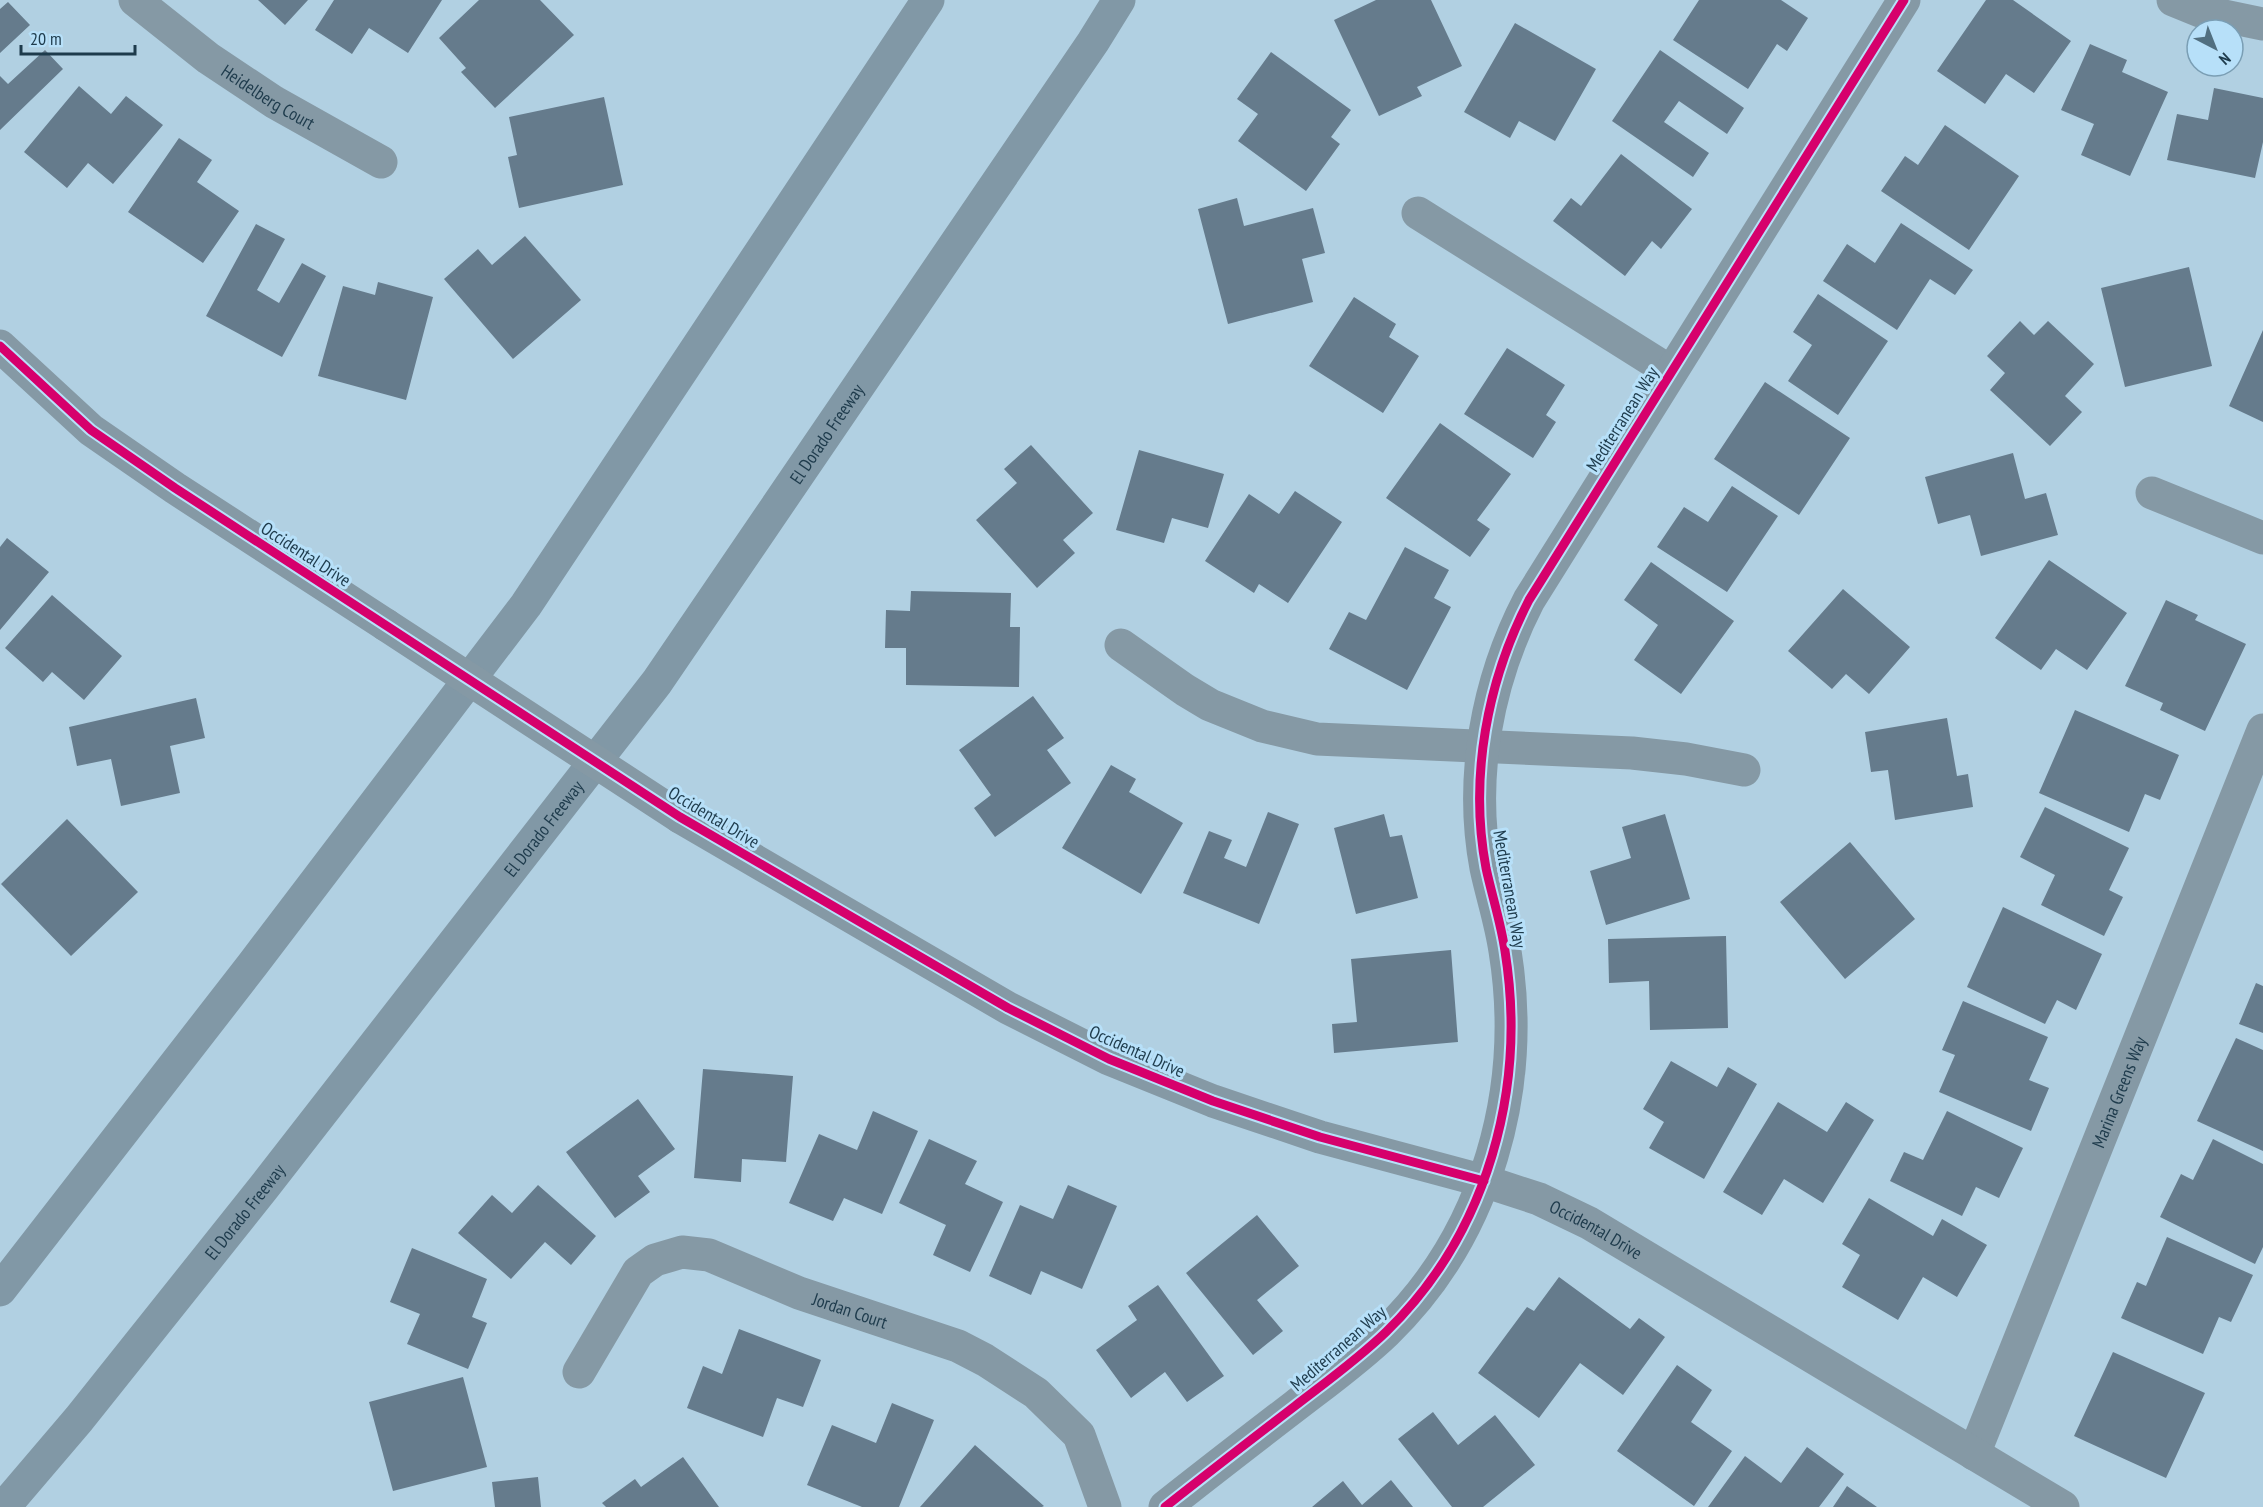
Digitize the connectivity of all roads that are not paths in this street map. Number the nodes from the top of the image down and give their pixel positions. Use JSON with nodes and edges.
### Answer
{"nodes":[{"id":1,"x":135,"y":0,"type":"edge"},
{"id":2,"x":928,"y":0,"type":"edge"},
{"id":3,"x":1119,"y":0,"type":"edge"},
{"id":4,"x":1904,"y":0,"type":"edge"},
{"id":5,"x":2173,"y":0,"type":"edge"},
{"id":6,"x":2263,"y":24,"type":"edge"},
{"id":7,"x":381,"y":162,"type":"dead end"},
{"id":8,"x":1418,"y":213,"type":"dead end"},
{"id":9,"x":0,"y":346,"type":"edge"},
{"id":10,"x":1671,"y":372,"type":"junction"},
{"id":11,"x":2152,"y":493,"type":"dead end"},
{"id":12,"x":2263,"y":538,"type":"edge"},
{"id":13,"x":1121,"y":645,"type":"dead end"},
{"id":14,"x":2263,"y":730,"type":"edge"},
{"id":15,"x":1482,"y":747,"type":"junction"},
{"id":16,"x":1744,"y":770,"type":"dead end"},
{"id":17,"x":1484,"y":1181,"type":"junction"},
{"id":18,"x":0,"y":1290,"type":"edge"},
{"id":19,"x":579,"y":1372,"type":"dead end"},
{"id":20,"x":1974,"y":1454,"type":"junction"},
{"id":21,"x":4,"y":1507,"type":"edge"},
{"id":22,"x":1106,"y":1507,"type":"edge"},
{"id":23,"x":1165,"y":1507,"type":"edge"},
{"id":24,"x":2063,"y":1507,"type":"edge"}],
"edges":[{"from":1,"to":7,"type":"street","name":"Heidelberg Court"},
{"from":2,"to":18,"type":"highway"},
{"from":3,"to":21,"type":"highway","name":"El Dorado Freeway"},
{"from":4,"to":10,"type":"street","name":"Mediterranean Way"},
{"from":5,"to":6,"type":"street"},
{"from":8,"to":10,"type":"street","name":"Mediterranean Way"},
{"from":9,"to":17,"type":"street","name":"Occidental Drive","bridge":true},
{"from":10,"to":15,"type":"street","name":"Mediterranean Way"},
{"from":11,"to":12,"type":"street"},
{"from":13,"to":15,"type":"street"},
{"from":14,"to":20,"type":"street","name":"Marina Greens Way"},
{"from":15,"to":16,"type":"street"},
{"from":15,"to":17,"type":"street","name":"Mediterranean Way"},
{"from":17,"to":20,"type":"street","name":"Occidental Drive"},
{"from":17,"to":23,"type":"street","name":"Mediterranean Way"},
{"from":19,"to":22,"type":"street","name":"Jordan Court"},
{"from":20,"to":24,"type":"street","name":"Occidental Drive"}]}
